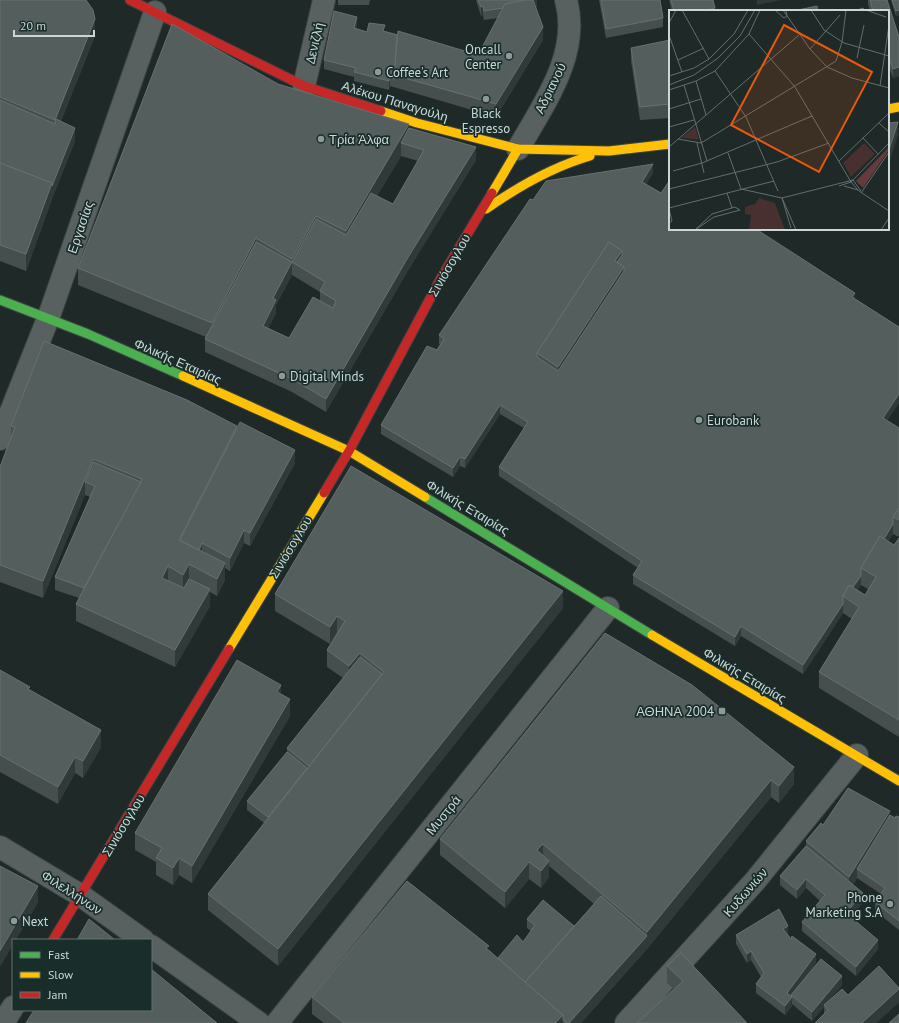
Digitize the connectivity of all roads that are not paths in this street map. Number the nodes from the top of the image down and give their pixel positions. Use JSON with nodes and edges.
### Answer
{"nodes":[{"id":1,"x":130,"y":0,"type":"edge"},
{"id":2,"x":324,"y":0,"type":"edge"},
{"id":3,"x":566,"y":0,"type":"edge"},
{"id":4,"x":155,"y":12,"type":"junction"},
{"id":5,"x":304,"y":86,"type":"junction"},
{"id":6,"x":899,"y":107,"type":"edge"},
{"id":7,"x":889,"y":109,"type":"edge"},
{"id":8,"x":669,"y":144,"type":"edge"},
{"id":9,"x":518,"y":149,"type":"junction"},
{"id":10,"x":609,"y":151,"type":"junction"},
{"id":11,"x":479,"y":214,"type":"junction"},
{"id":12,"x":0,"y":300,"type":"edge"},
{"id":13,"x":49,"y":316,"type":"junction"},
{"id":14,"x":0,"y":439,"type":"edge"},
{"id":15,"x":349,"y":450,"type":"junction"},
{"id":16,"x":608,"y":608,"type":"junction"},
{"id":17,"x":857,"y":755,"type":"junction"},
{"id":18,"x":899,"y":781,"type":"edge"},
{"id":19,"x":0,"y":847,"type":"edge"},
{"id":20,"x":80,"y":895,"type":"junction"},
{"id":21,"x":54,"y":939,"type":"edge"},
{"id":22,"x":142,"y":939,"type":"edge"},
{"id":23,"x":152,"y":947,"type":"edge"},
{"id":24,"x":12,"y":1009,"type":"edge"},
{"id":25,"x":3,"y":1023,"type":"edge"},
{"id":26,"x":259,"y":1023,"type":"edge"},
{"id":27,"x":277,"y":1023,"type":"edge"},
{"id":28,"x":626,"y":1023,"type":"edge"}],
"edges":[{"from":1,"to":4,"type":"street","name":"Αλέκου Παναγούλη"},
{"from":2,"to":5,"type":"street","name":"Δενιζλή"},
{"from":3,"to":9,"type":"street","name":"Αδριανού"},
{"from":4,"to":5,"type":"street","name":"Αλέκου Παναγούλη"},
{"from":4,"to":13,"type":"street","name":"Εργασίας"},
{"from":5,"to":9,"type":"street","name":"Αλέκου Παναγούλη"},
{"from":6,"to":7,"type":"street"},
{"from":8,"to":10,"type":"street","name":"Αλέκου Παναγούλη"},
{"from":9,"to":10,"type":"street","name":"Αλέκου Παναγούλη"},
{"from":9,"to":11,"type":"street","name":"Σινιόσογλου"},
{"from":10,"to":11,"type":"street"},
{"from":11,"to":15,"type":"street","name":"Σινιόσογλου"},
{"from":12,"to":13,"type":"street","name":"Φιλικής Εταιρίας"},
{"from":13,"to":14,"type":"street","name":"Εργασίας"},
{"from":13,"to":15,"type":"street","name":"Φιλικής Εταιρίας"},
{"from":15,"to":16,"type":"street","name":"Φιλικής Εταιρίας"},
{"from":15,"to":20,"type":"street","name":"Σινιόσογλου"},
{"from":16,"to":17,"type":"street","name":"Φιλικής Εταιρίας"},
{"from":16,"to":27,"type":"street","name":"Μυστρά"},
{"from":17,"to":18,"type":"street","name":"Φιλικής Εταιρίας"},
{"from":17,"to":28,"type":"street","name":"Κυδωνιών"},
{"from":19,"to":20,"type":"street","name":"Φιλελλήνων"},
{"from":20,"to":21,"type":"street","name":"Σινιόσογλου"},
{"from":20,"to":22,"type":"street","name":"Φιλελλήνων"},
{"from":23,"to":26,"type":"street"},
{"from":24,"to":25,"type":"street"}]}
